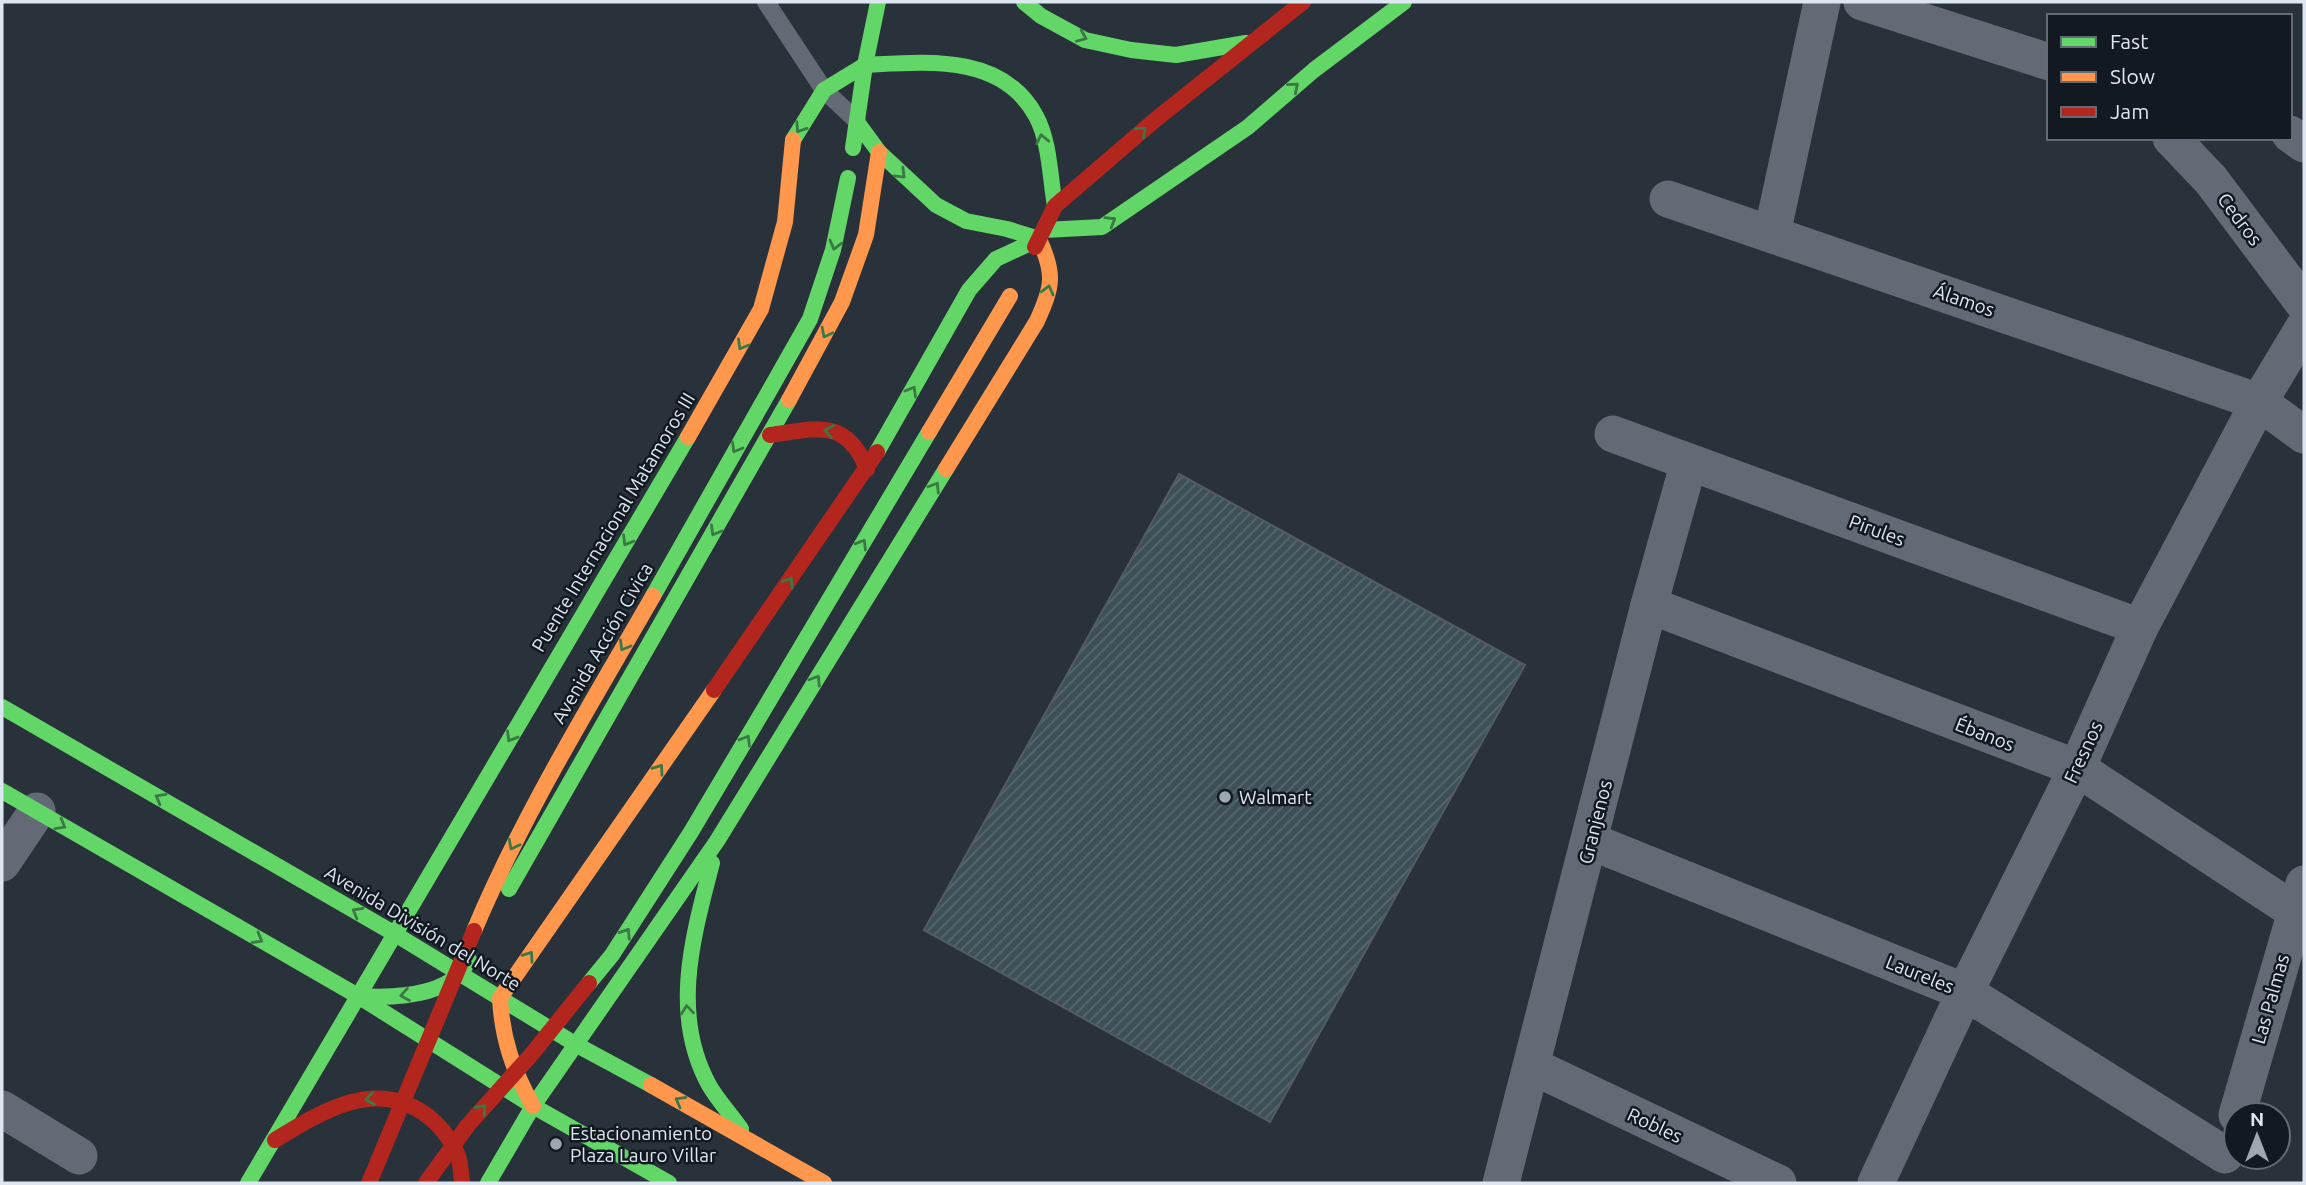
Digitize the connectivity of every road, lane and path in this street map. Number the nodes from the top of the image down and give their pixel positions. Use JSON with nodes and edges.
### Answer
{"nodes":[{"id":1,"x":766,"y":2,"type":"edge"},
{"id":2,"x":878,"y":2,"type":"edge"},
{"id":3,"x":1024,"y":2,"type":"edge"},
{"id":4,"x":1303,"y":2,"type":"edge"},
{"id":5,"x":1405,"y":2,"type":"edge"},
{"id":6,"x":1822,"y":2,"type":"edge"},
{"id":7,"x":1862,"y":2,"type":"edge"},
{"id":8,"x":1252,"y":42,"type":"junction"},
{"id":9,"x":2047,"y":61,"type":"edge"},
{"id":10,"x":865,"y":65,"type":"junction"},
{"id":11,"x":824,"y":90,"type":"junction"},
{"id":12,"x":857,"y":122,"type":"junction"},
{"id":13,"x":2173,"y":140,"type":"edge"},
{"id":14,"x":879,"y":152,"type":"junction"},
{"id":15,"x":1668,"y":199,"type":"dead end"},
{"id":16,"x":1055,"y":206,"type":"junction"},
{"id":17,"x":1042,"y":234,"type":"junction"},
{"id":18,"x":1772,"y":234,"type":"junction"},
{"id":19,"x":1028,"y":262,"type":"dead end"},
{"id":20,"x":1013,"y":290,"type":"dead end"},
{"id":21,"x":2304,"y":304,"type":"edge"},
{"id":22,"x":2304,"y":327,"type":"edge"},
{"id":23,"x":2259,"y":402,"type":"junction"},
{"id":24,"x":1613,"y":434,"type":"dead end"},
{"id":25,"x":770,"y":435,"type":"junction"},
{"id":26,"x":2304,"y":435,"type":"edge"},
{"id":27,"x":1689,"y":462,"type":"junction"},
{"id":28,"x":867,"y":469,"type":"junction"},
{"id":29,"x":1649,"y":605,"type":"junction"},
{"id":30,"x":2140,"y":626,"type":"junction"},
{"id":31,"x":2,"y":707,"type":"edge"},
{"id":32,"x":2077,"y":768,"type":"junction"},
{"id":33,"x":2,"y":791,"type":"edge"},
{"id":34,"x":37,"y":811,"type":"junction"},
{"id":35,"x":717,"y":841,"type":"junction"},
{"id":36,"x":1590,"y":841,"type":"junction"},
{"id":37,"x":2,"y":863,"type":"edge"},
{"id":38,"x":2300,"y":898,"type":"edge"},
{"id":39,"x":395,"y":934,"type":"junction"},
{"id":40,"x":460,"y":975,"type":"junction"},
{"id":41,"x":1965,"y":992,"type":"junction"},
{"id":42,"x":358,"y":996,"type":"junction"},
{"id":43,"x":500,"y":998,"type":"junction"},
{"id":44,"x":575,"y":1044,"type":"junction"},
{"id":45,"x":1532,"y":1066,"type":"junction"},
{"id":46,"x":2240,"y":1101,"type":"edge"},
{"id":47,"x":533,"y":1106,"type":"junction"},
{"id":48,"x":2,"y":1110,"type":"edge"},
{"id":49,"x":746,"y":1136,"type":"junction"},
{"id":50,"x":273,"y":1142,"type":"junction"},
{"id":51,"x":79,"y":1156,"type":"dead end"},
{"id":52,"x":2221,"y":1169,"type":"edge"},
{"id":53,"x":248,"y":1183,"type":"edge"},
{"id":54,"x":369,"y":1183,"type":"edge"},
{"id":55,"x":426,"y":1183,"type":"edge"},
{"id":56,"x":462,"y":1183,"type":"edge"},
{"id":57,"x":488,"y":1183,"type":"edge"},
{"id":58,"x":669,"y":1183,"type":"edge"},
{"id":59,"x":824,"y":1183,"type":"edge"},
{"id":60,"x":1502,"y":1183,"type":"edge"},
{"id":61,"x":1778,"y":1183,"type":"edge"},
{"id":62,"x":1877,"y":1183,"type":"edge"}],
"edges":[{"from":1,"to":11,"type":"lane"},
{"from":2,"to":10,"type":"main road"},
{"from":3,"to":8,"type":"main road","one_way":true},
{"from":4,"to":8,"type":"main road"},
{"from":17,"to":5,"type":"main road","one_way":true},
{"from":6,"to":18,"type":"street"},
{"from":7,"to":9,"type":"street"},
{"from":16,"to":8,"type":"main road","one_way":true},
{"from":10,"to":11,"type":"main road","name":"Puente Internacional Matamoros III"},
{"from":10,"to":12,"type":"main road"},
{"from":16,"to":10,"type":"main road","one_way":true},
{"from":11,"to":12,"type":"lane"},
{"from":11,"to":39,"type":"main road","name":"Puente Internacional Matamoros III","one_way":true},
{"from":12,"to":14,"type":"main road"},
{"from":12,"to":54,"type":"main road","name":"Avenida Acción Civica","one_way":true,"bridge":true},
{"from":13,"to":21,"type":"street","name":"Cedros"},
{"from":14,"to":17,"type":"main road","one_way":true},
{"from":14,"to":25,"type":"main road","one_way":true},
{"from":15,"to":18,"type":"street","name":"Álamos"},
{"from":16,"to":17,"type":"main road"},
{"from":17,"to":19,"type":"main road"},
{"from":28,"to":17,"type":"main road","one_way":true},
{"from":35,"to":17,"type":"main road","one_way":true},
{"from":18,"to":23,"type":"street","name":"Álamos"},
{"from":55,"to":20,"type":"main road","one_way":true,"bridge":true},
{"from":22,"to":23,"type":"street","name":"Fresnos"},
{"from":23,"to":26,"type":"street"},
{"from":23,"to":30,"type":"street","name":"Fresnos"},
{"from":24,"to":27,"type":"street","name":"Pirules"},
{"from":28,"to":25,"type":"main road","one_way":true},
{"from":25,"to":40,"type":"main road","one_way":true},
{"from":27,"to":29,"type":"street","name":"Granjenos"},
{"from":27,"to":30,"type":"street","name":"Pirules"},
{"from":43,"to":28,"type":"main road","one_way":true},
{"from":29,"to":32,"type":"street","name":"Ébanos"},
{"from":29,"to":36,"type":"street","name":"Granjenos"},
{"from":30,"to":32,"type":"street","name":"Fresnos"},
{"from":39,"to":31,"type":"main road","name":"Avenida División del Norte","one_way":true},
{"from":32,"to":38,"type":"street","name":"Ébanos"},
{"from":32,"to":41,"type":"street","name":"Fresnos"},
{"from":33,"to":34,"type":"main road"},
{"from":34,"to":37,"type":"street"},
{"from":34,"to":42,"type":"main road","one_way":true},
{"from":35,"to":44,"type":"main road"},
{"from":49,"to":35,"type":"main road","one_way":true},
{"from":36,"to":41,"type":"street","name":"Laureles"},
{"from":36,"to":45,"type":"street","name":"Granjenos"},
{"from":38,"to":46,"type":"street","name":"Las Palmas"},
{"from":39,"to":40,"type":"main road","name":"Avenida División del Norte"},
{"from":39,"to":42,"type":"main road","name":"Puente Internacional Matamoros III"},
{"from":40,"to":42,"type":"main road","one_way":true},
{"from":40,"to":43,"type":"main road","name":"Avenida División del Norte"},
{"from":41,"to":52,"type":"street","name":"Laureles"},
{"from":41,"to":62,"type":"street","name":"Fresnos"},
{"from":42,"to":47,"type":"main road"},
{"from":42,"to":50,"type":"main road"},
{"from":43,"to":44,"type":"main road","name":"Avenida División del Norte"},
{"from":43,"to":47,"type":"main road"},
{"from":44,"to":47,"type":"main road"},
{"from":49,"to":44,"type":"main road","name":"Avenida División del Norte","one_way":true},
{"from":45,"to":60,"type":"street","name":"Granjenos"},
{"from":45,"to":61,"type":"street","name":"Robles"},
{"from":47,"to":57,"type":"main road"},
{"from":47,"to":58,"type":"main road"},
{"from":48,"to":51,"type":"street"},
{"from":49,"to":59,"type":"main road","name":"Avenida División del Norte"},
{"from":50,"to":53,"type":"main road"},
{"from":56,"to":50,"type":"main road","one_way":true}]}
